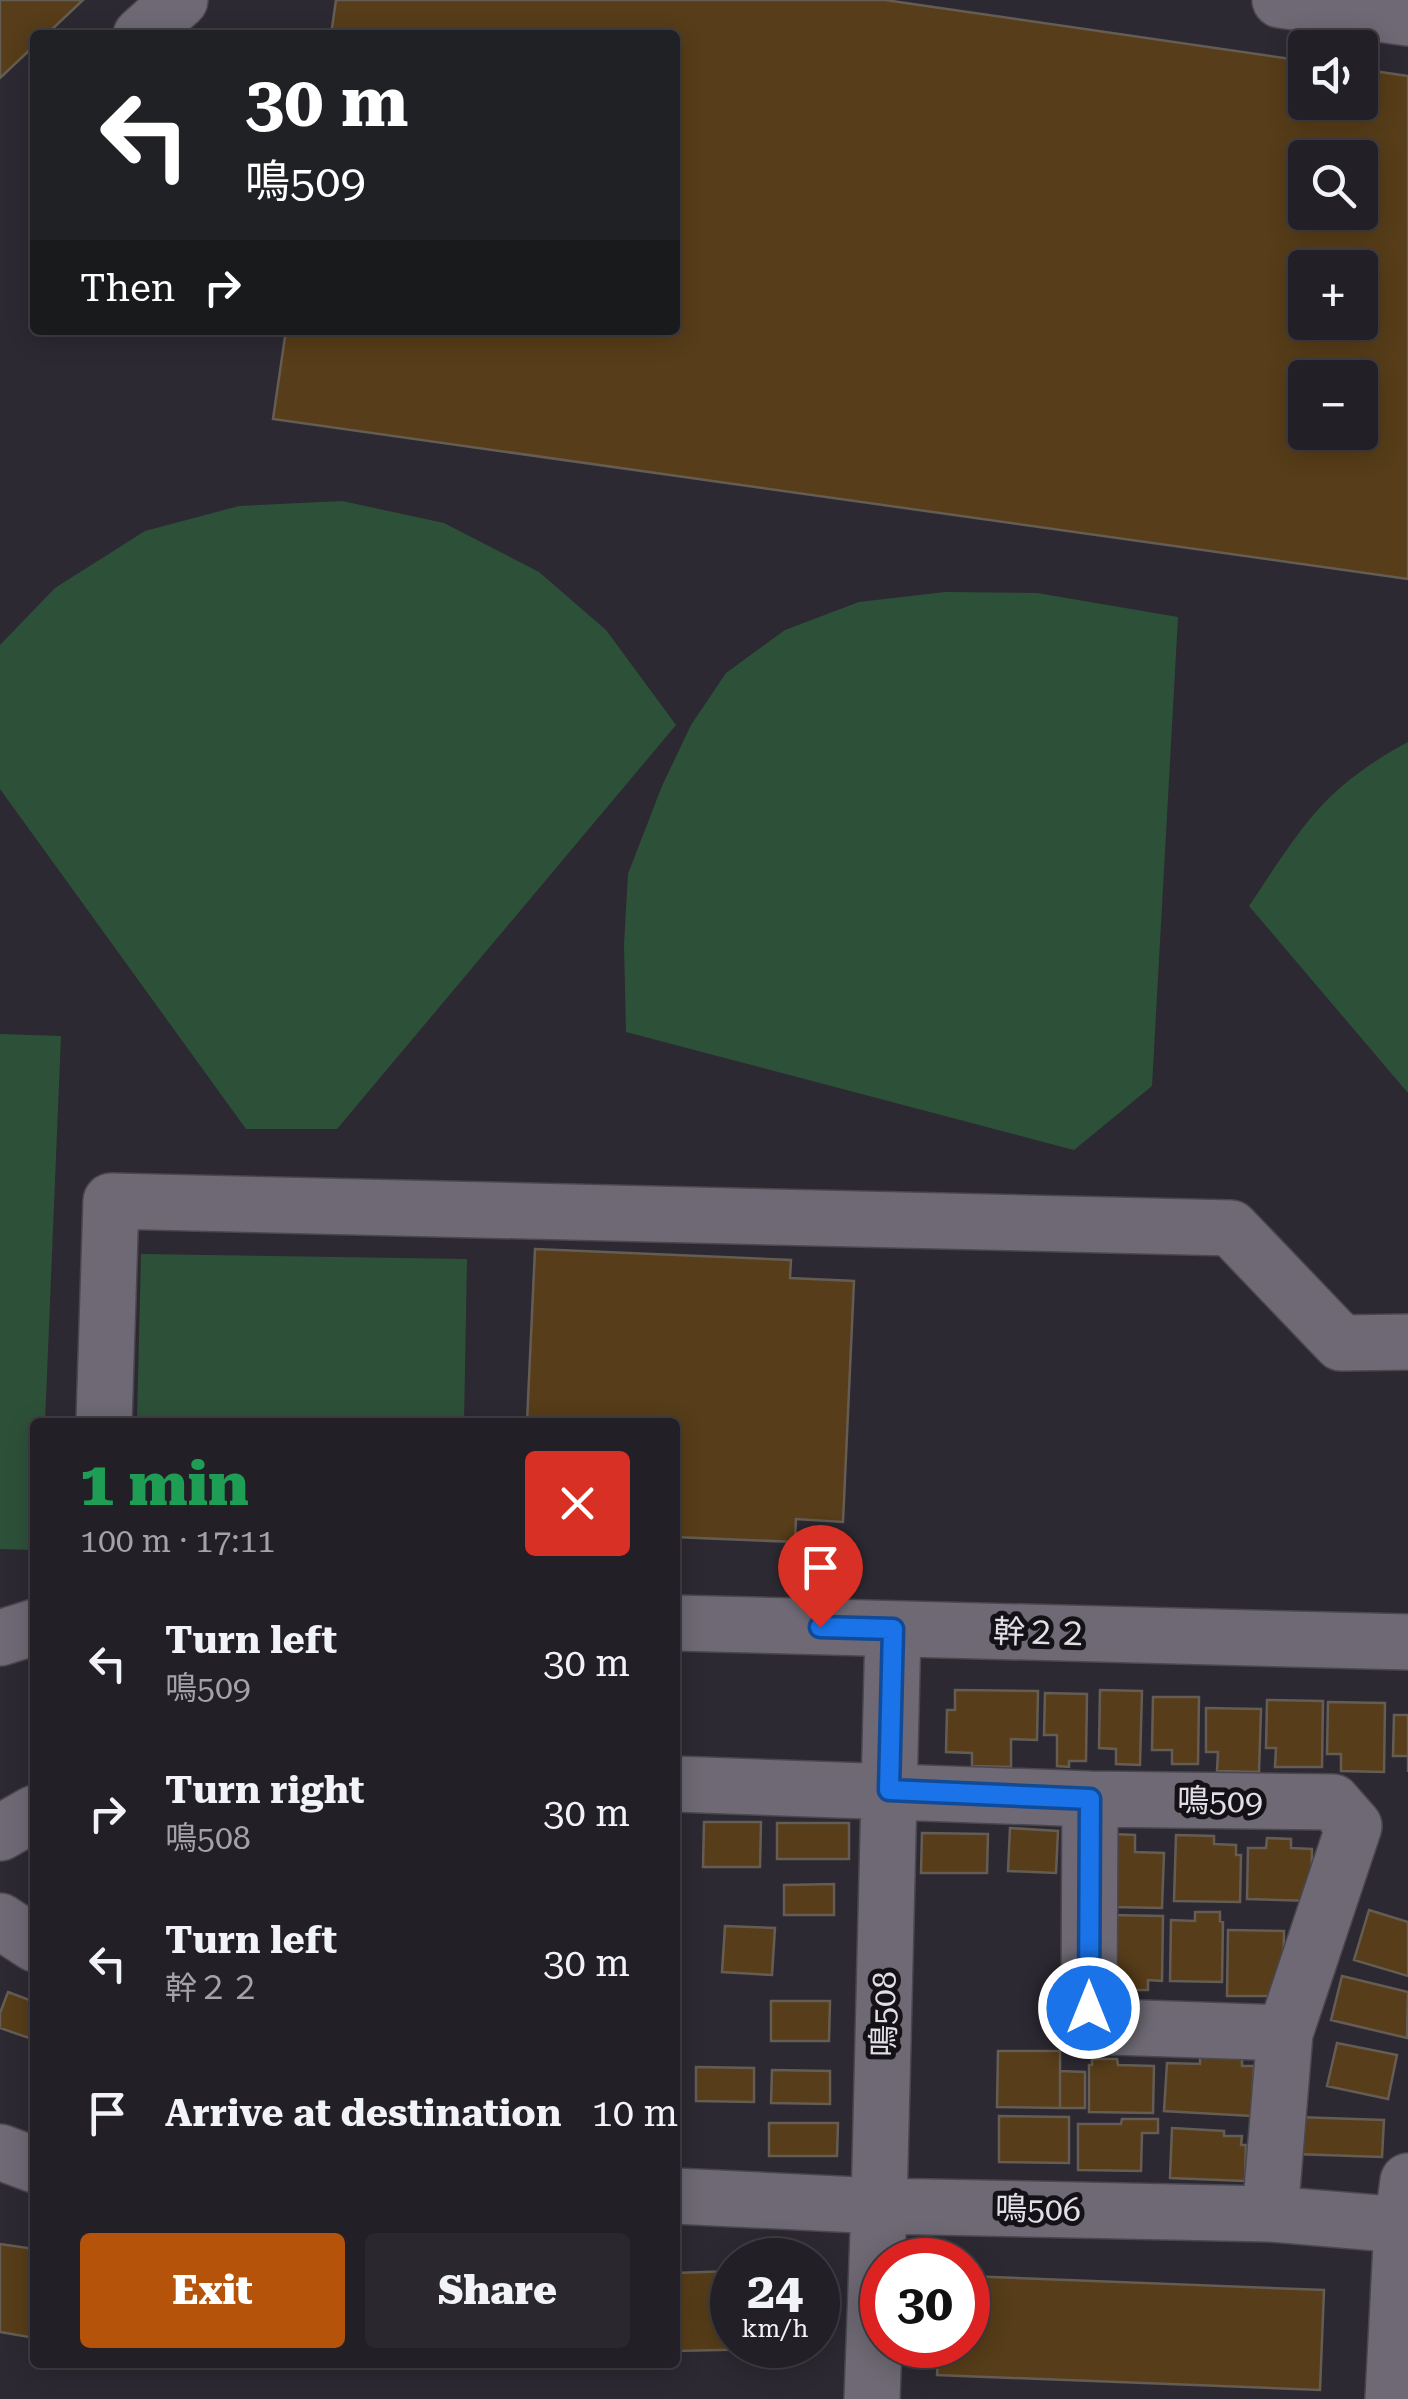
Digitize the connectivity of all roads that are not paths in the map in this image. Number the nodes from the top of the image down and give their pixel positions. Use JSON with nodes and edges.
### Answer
{"nodes":[{"id":1,"x":180,"y":0,"type":"edge"},
{"id":2,"x":1280,"y":0,"type":"edge"},
{"id":3,"x":1408,"y":18,"type":"edge"},
{"id":4,"x":147,"y":30,"type":"edge"},
{"id":5,"x":1408,"y":1342,"type":"edge"},
{"id":6,"x":104,"y":1418,"type":"edge"},
{"id":7,"x":680,"y":1623,"type":"edge"},
{"id":8,"x":30,"y":1629,"type":"edge"},
{"id":9,"x":893,"y":1629,"type":"junction"},
{"id":10,"x":0,"y":1638,"type":"edge"},
{"id":11,"x":1408,"y":1642,"type":"edge"},
{"id":12,"x":680,"y":1784,"type":"edge"},
{"id":13,"x":889,"y":1790,"type":"junction"},
{"id":14,"x":1090,"y":1799,"type":"junction"},
{"id":15,"x":30,"y":1816,"type":"edge"},
{"id":16,"x":0,"y":1832,"type":"edge"},
{"id":17,"x":0,"y":1921,"type":"edge"},
{"id":18,"x":30,"y":1941,"type":"edge"},
{"id":19,"x":1286,"y":2033,"type":"junction"},
{"id":20,"x":0,"y":2152,"type":"edge"},
{"id":21,"x":30,"y":2164,"type":"edge"},
{"id":22,"x":680,"y":2196,"type":"edge"},
{"id":23,"x":1405,"y":2203,"type":"edge"},
{"id":24,"x":879,"y":2206,"type":"junction"},
{"id":25,"x":1270,"y":2214,"type":"junction"},
{"id":26,"x":872,"y":2399,"type":"edge"},
{"id":27,"x":1393,"y":2399,"type":"edge"}],
"edges":[{"from":1,"to":4,"type":"street"},
{"from":2,"to":3,"type":"street"},
{"from":5,"to":6,"type":"street"},
{"from":7,"to":9,"type":"street","name":"幹２２"},
{"from":8,"to":10,"type":"street"},
{"from":9,"to":11,"type":"street","name":"幹２２"},
{"from":9,"to":13,"type":"street","name":"鳴508"},
{"from":12,"to":13,"type":"street","name":"鳴509"},
{"from":13,"to":14,"type":"street","name":"鳴509"},
{"from":13,"to":24,"type":"street","name":"鳴508"},
{"from":14,"to":19,"type":"street"},
{"from":14,"to":19,"type":"street","name":"鳴509"},
{"from":15,"to":16,"type":"street"},
{"from":17,"to":18,"type":"street"},
{"from":19,"to":25,"type":"street","name":"鳴509"},
{"from":20,"to":21,"type":"street"},
{"from":22,"to":24,"type":"street","name":"鳴506"},
{"from":23,"to":25,"type":"street","name":"鳴506"},
{"from":23,"to":27,"type":"street"},
{"from":24,"to":25,"type":"street","name":"鳴506"},
{"from":24,"to":26,"type":"street","name":"鳴508"}]}
